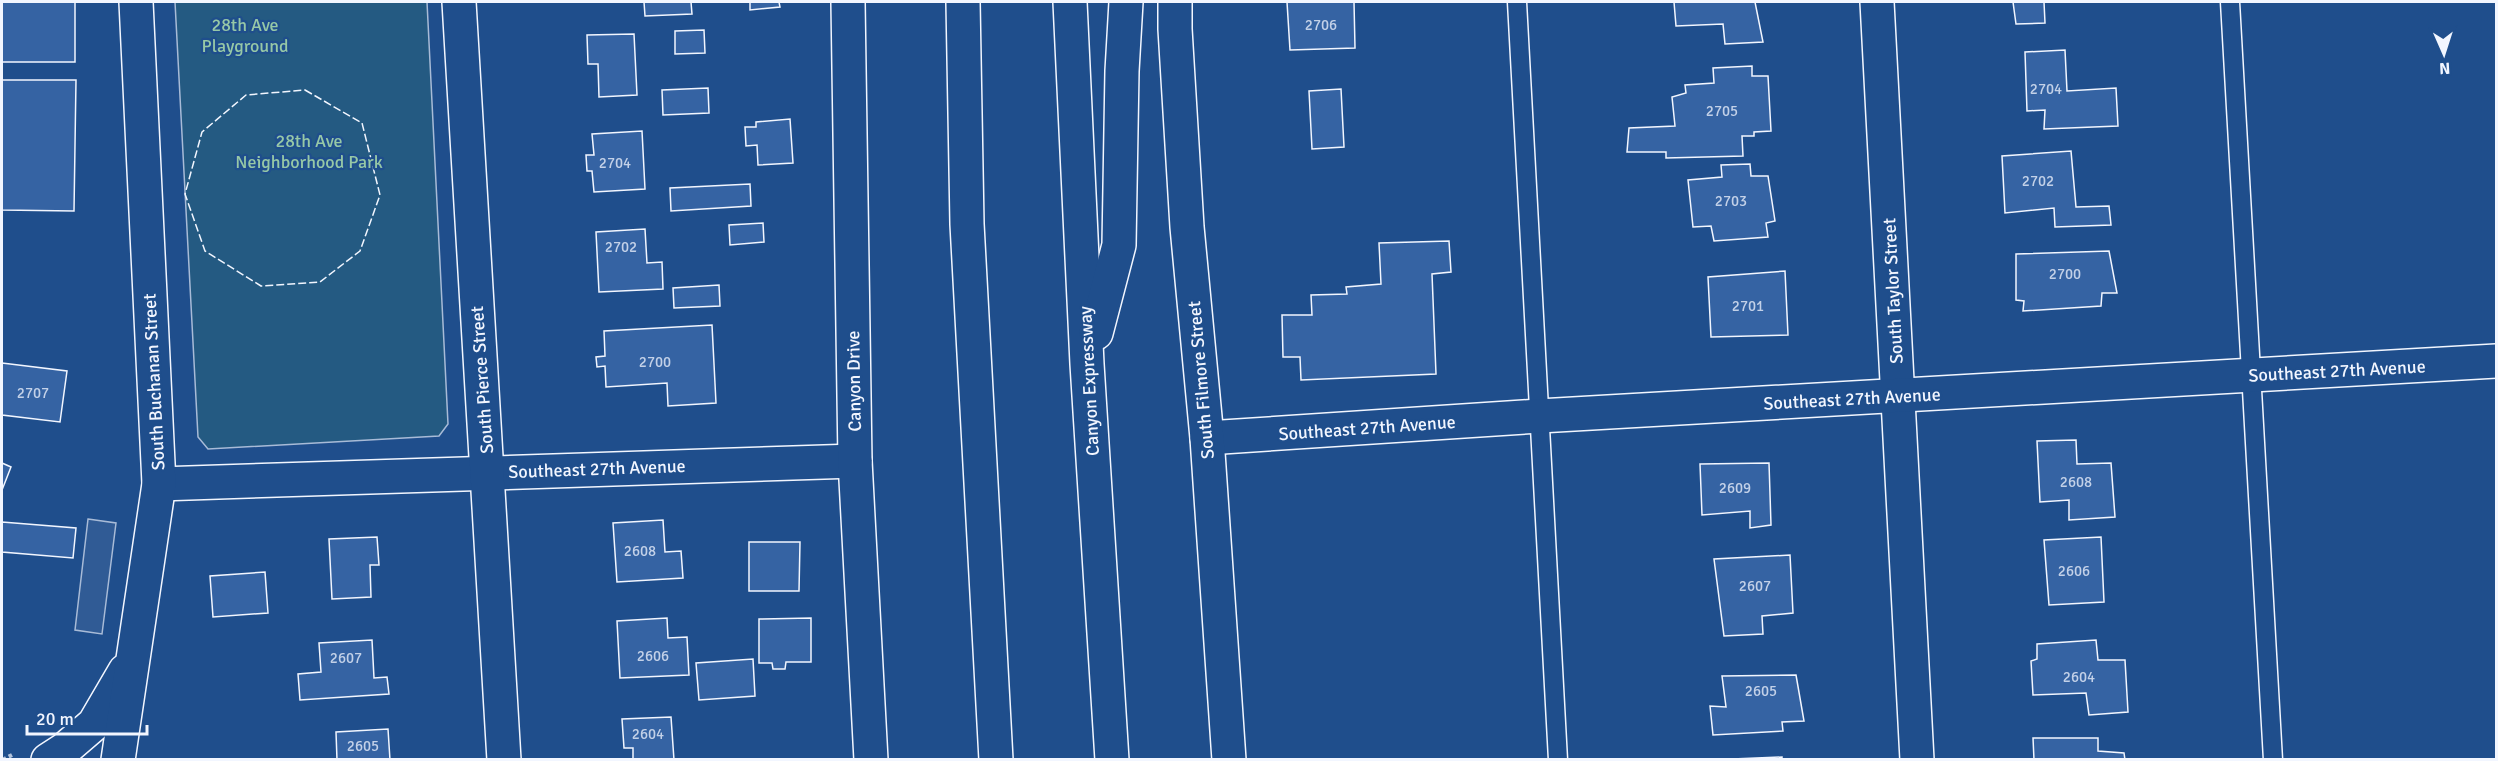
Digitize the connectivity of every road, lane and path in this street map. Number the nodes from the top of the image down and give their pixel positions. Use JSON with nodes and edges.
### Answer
{"nodes":[{"id":1,"x":136,"y":2,"type":"edge"},
{"id":2,"x":459,"y":2,"type":"edge"},
{"id":3,"x":848,"y":2,"type":"edge"},
{"id":4,"x":963,"y":2,"type":"edge"},
{"id":5,"x":1070,"y":2,"type":"edge"},
{"id":6,"x":1126,"y":2,"type":"edge"},
{"id":7,"x":1175,"y":2,"type":"edge"},
{"id":8,"x":1516,"y":2,"type":"edge"},
{"id":9,"x":1877,"y":2,"type":"edge"},
{"id":10,"x":2230,"y":2,"type":"edge"},
{"id":11,"x":2496,"y":361,"type":"edge"},
{"id":12,"x":1087,"y":364,"type":"junction"},
{"id":13,"x":2249,"y":376,"type":"junction"},
{"id":14,"x":1899,"y":396,"type":"junction"},
{"id":15,"x":1539,"y":416,"type":"junction"},
{"id":16,"x":1207,"y":438,"type":"junction"},
{"id":17,"x":855,"y":461,"type":"junction"},
{"id":18,"x":488,"y":472,"type":"junction"},
{"id":19,"x":159,"y":484,"type":"junction"},
{"id":20,"x":133,"y":657,"type":"junction"},
{"id":21,"x":48,"y":759,"type":"edge"},
{"id":22,"x":118,"y":759,"type":"edge"},
{"id":23,"x":504,"y":759,"type":"edge"},
{"id":24,"x":871,"y":759,"type":"edge"},
{"id":25,"x":996,"y":759,"type":"edge"},
{"id":26,"x":1112,"y":759,"type":"edge"},
{"id":27,"x":1229,"y":759,"type":"edge"},
{"id":28,"x":1558,"y":759,"type":"edge"},
{"id":29,"x":1917,"y":759,"type":"edge"},
{"id":30,"x":2273,"y":759,"type":"edge"}],
"edges":[{"from":1,"to":19,"type":"main road","name":"South Buchanan Street"},
{"from":2,"to":18,"type":"main road","name":"South Pierce Street"},
{"from":3,"to":17,"type":"main road","name":"Canyon Drive"},
{"from":4,"to":25,"type":"main road"},
{"from":5,"to":12,"type":"main road","name":"Canyon Expressway"},
{"from":6,"to":12,"type":"main road"},
{"from":7,"to":16,"type":"main road","name":"South Filmore Street"},
{"from":8,"to":15,"type":"lane"},
{"from":9,"to":14,"type":"main road","name":"South Taylor Street"},
{"from":10,"to":13,"type":"lane"},
{"from":11,"to":13,"type":"main road","name":"Southeast 27th Avenue"},
{"from":12,"to":26,"type":"main road","name":"Canyon Expressway"},
{"from":13,"to":14,"type":"main road","name":"Southeast 27th Avenue"},
{"from":13,"to":30,"type":"lane"},
{"from":14,"to":15,"type":"main road","name":"Southeast 27th Avenue"},
{"from":14,"to":29,"type":"main road","name":"South Taylor Street"},
{"from":15,"to":16,"type":"main road","name":"Southeast 27th Avenue"},
{"from":15,"to":28,"type":"lane"},
{"from":16,"to":27,"type":"main road","name":"South Filmore Street"},
{"from":17,"to":18,"type":"main road","name":"Southeast 27th Avenue"},
{"from":17,"to":24,"type":"main road","name":"Canyon Drive"},
{"from":18,"to":19,"type":"main road","name":"Southeast 27th Avenue"},
{"from":18,"to":23,"type":"main road","name":"South Pierce Street"},
{"from":19,"to":20,"type":"main road","name":"South Buchanan Street"},
{"from":20,"to":21,"type":"main road"},
{"from":20,"to":22,"type":"main road","name":"South Buchanan Street"}]}
